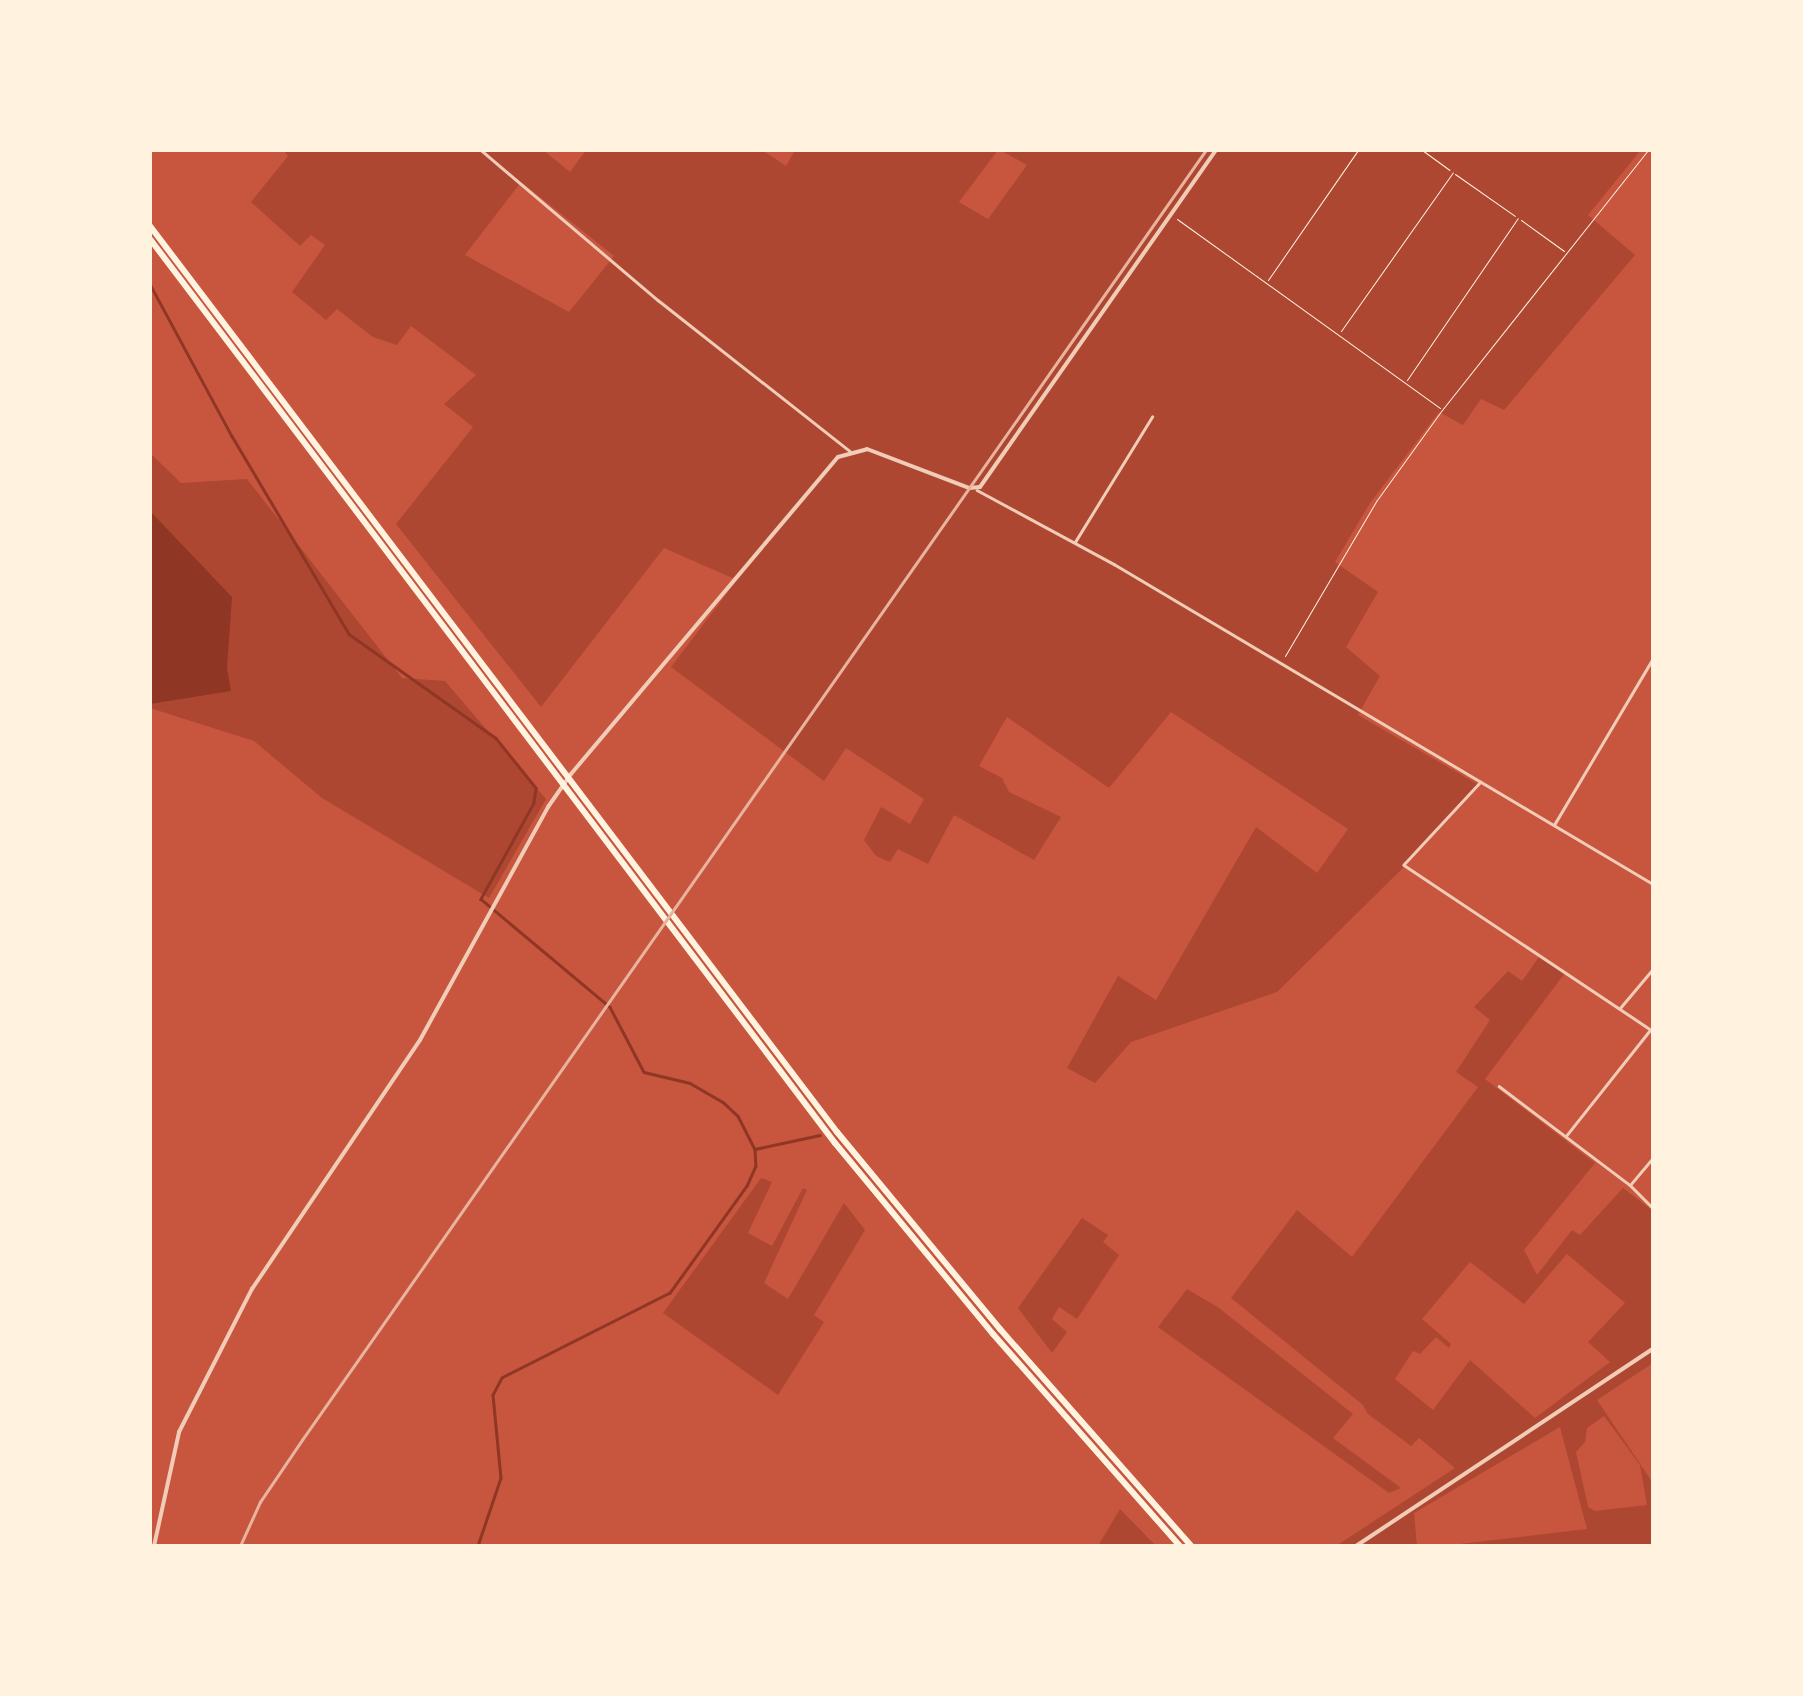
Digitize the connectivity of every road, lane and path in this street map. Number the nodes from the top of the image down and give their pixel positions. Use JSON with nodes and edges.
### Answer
{"nodes":[{"id":1,"x":481,"y":150,"type":"edge"},
{"id":2,"x":1216,"y":150,"type":"edge"},
{"id":3,"x":1358,"y":150,"type":"edge"},
{"id":4,"x":1422,"y":150,"type":"edge"},
{"id":5,"x":1648,"y":150,"type":"edge"},
{"id":6,"x":1453,"y":172,"type":"junction"},
{"id":7,"x":1170,"y":214,"type":"junction"},
{"id":8,"x":1518,"y":218,"type":"junction"},
{"id":9,"x":150,"y":226,"type":"edge"},
{"id":10,"x":150,"y":239,"type":"edge"},
{"id":11,"x":1567,"y":253,"type":"junction"},
{"id":12,"x":1266,"y":282,"type":"junction"},
{"id":13,"x":1339,"y":334,"type":"junction"},
{"id":14,"x":1405,"y":382,"type":"junction"},
{"id":15,"x":1442,"y":410,"type":"junction"},
{"id":16,"x":1152,"y":417,"type":"dead end"},
{"id":17,"x":850,"y":451,"type":"junction"},
{"id":18,"x":975,"y":488,"type":"junction"},
{"id":19,"x":1074,"y":544,"type":"junction"},
{"id":20,"x":1653,"y":658,"type":"edge"},
{"id":21,"x":1280,"y":663,"type":"junction"},
{"id":22,"x":558,"y":772,"type":"junction"},
{"id":23,"x":1480,"y":782,"type":"junction"},
{"id":24,"x":1554,"y":826,"type":"junction"},
{"id":25,"x":1653,"y":884,"type":"edge"},
{"id":26,"x":677,"y":931,"type":"junction"},
{"id":27,"x":1653,"y":970,"type":"edge"},
{"id":28,"x":1619,"y":1009,"type":"junction"},
{"id":29,"x":1652,"y":1030,"type":"edge"},
{"id":30,"x":1499,"y":1086,"type":"dead end"},
{"id":31,"x":1565,"y":1137,"type":"junction"},
{"id":32,"x":1653,"y":1158,"type":"edge"},
{"id":33,"x":1630,"y":1185,"type":"junction"},
{"id":34,"x":1653,"y":1208,"type":"edge"},
{"id":35,"x":1653,"y":1349,"type":"edge"},
{"id":36,"x":150,"y":1520,"type":"edge"},
{"id":37,"x":158,"y":1523,"type":"junction"},
{"id":38,"x":154,"y":1546,"type":"edge"},
{"id":39,"x":1180,"y":1546,"type":"edge"},
{"id":40,"x":1191,"y":1546,"type":"edge"},
{"id":41,"x":1356,"y":1546,"type":"edge"}],
"edges":[{"from":1,"to":17,"type":"street"},
{"from":2,"to":7,"type":"street"},
{"from":3,"to":12,"type":"path"},
{"from":4,"to":6,"type":"path"},
{"from":5,"to":11,"type":"path"},
{"from":6,"to":8,"type":"path"},
{"from":6,"to":13,"type":"path"},
{"from":7,"to":12,"type":"path"},
{"from":7,"to":18,"type":"street"},
{"from":8,"to":11,"type":"path"},
{"from":8,"to":14,"type":"path"},
{"from":9,"to":22,"type":"highway"},
{"from":10,"to":22,"type":"highway"},
{"from":11,"to":15,"type":"path"},
{"from":12,"to":13,"type":"path"},
{"from":13,"to":14,"type":"path"},
{"from":14,"to":15,"type":"path"},
{"from":15,"to":21,"type":"path"},
{"from":16,"to":19,"type":"street"},
{"from":17,"to":18,"type":"street"},
{"from":17,"to":37,"type":"street"},
{"from":18,"to":19,"type":"street"},
{"from":19,"to":21,"type":"street"},
{"from":20,"to":24,"type":"street"},
{"from":21,"to":23,"type":"street"},
{"from":22,"to":26,"type":"highway"},
{"from":23,"to":24,"type":"street"},
{"from":23,"to":28,"type":"street"},
{"from":24,"to":25,"type":"street"},
{"from":26,"to":39,"type":"highway"},
{"from":26,"to":40,"type":"highway"},
{"from":27,"to":28,"type":"street"},
{"from":28,"to":29,"type":"street"},
{"from":29,"to":31,"type":"street"},
{"from":30,"to":31,"type":"street"},
{"from":31,"to":33,"type":"street"},
{"from":32,"to":33,"type":"street"},
{"from":33,"to":34,"type":"street"},
{"from":35,"to":41,"type":"street"},
{"from":36,"to":37,"type":"street"},
{"from":37,"to":38,"type":"street"}]}
